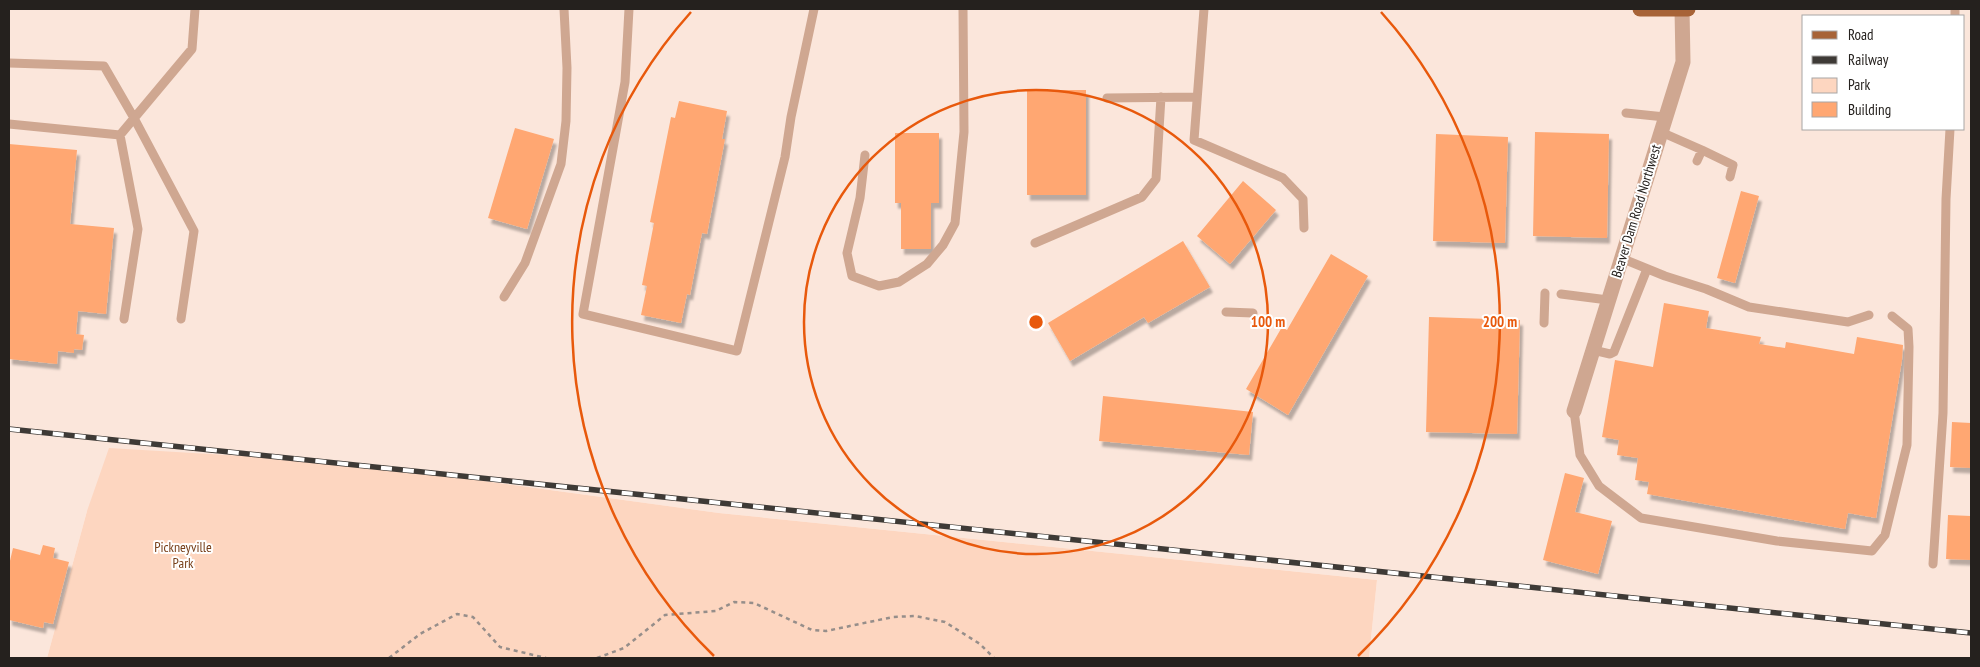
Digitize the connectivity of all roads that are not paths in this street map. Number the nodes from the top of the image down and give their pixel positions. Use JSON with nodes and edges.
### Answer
{"nodes":[{"id":1,"x":195,"y":9,"type":"edge"},
{"id":2,"x":564,"y":9,"type":"edge"},
{"id":3,"x":630,"y":9,"type":"edge"},
{"id":4,"x":814,"y":9,"type":"edge"},
{"id":5,"x":963,"y":9,"type":"edge"},
{"id":6,"x":1204,"y":9,"type":"edge"},
{"id":7,"x":1640,"y":9,"type":"edge"},
{"id":8,"x":1682,"y":9,"type":"edge"},
{"id":9,"x":1688,"y":9,"type":"edge"},
{"id":10,"x":9,"y":63,"type":"edge"},
{"id":11,"x":1161,"y":97,"type":"junction"},
{"id":12,"x":1197,"y":97,"type":"junction"},
{"id":13,"x":1108,"y":98,"type":"dead end"},
{"id":14,"x":1626,"y":113,"type":"dead end"},
{"id":15,"x":1665,"y":117,"type":"junction"},
{"id":16,"x":134,"y":118,"type":"junction"},
{"id":17,"x":9,"y":124,"type":"edge"},
{"id":18,"x":1950,"y":130,"type":"edge"},
{"id":19,"x":1661,"y":132,"type":"junction"},
{"id":20,"x":120,"y":135,"type":"junction"},
{"id":21,"x":1702,"y":150,"type":"junction"},
{"id":22,"x":865,"y":155,"type":"dead end"},
{"id":23,"x":1697,"y":161,"type":"dead end"},
{"id":24,"x":1730,"y":177,"type":"dead end"},
{"id":25,"x":1304,"y":228,"type":"dead end"},
{"id":26,"x":1034,"y":243,"type":"dead end"},
{"id":27,"x":1621,"y":258,"type":"junction"},
{"id":28,"x":1647,"y":269,"type":"junction"},
{"id":29,"x":1545,"y":293,"type":"dead end"},
{"id":30,"x":1561,"y":294,"type":"dead end"},
{"id":31,"x":504,"y":297,"type":"dead end"},
{"id":32,"x":1608,"y":300,"type":"junction"},
{"id":33,"x":1226,"y":312,"type":"dead end"},
{"id":34,"x":1253,"y":313,"type":"dead end"},
{"id":35,"x":1869,"y":316,"type":"dead end"},
{"id":36,"x":1892,"y":316,"type":"dead end"},
{"id":37,"x":124,"y":319,"type":"dead end"},
{"id":38,"x":181,"y":319,"type":"dead end"},
{"id":39,"x":1544,"y":323,"type":"dead end"},
{"id":40,"x":1593,"y":350,"type":"junction"},
{"id":41,"x":1574,"y":411,"type":"joint"},
{"id":42,"x":1933,"y":564,"type":"dead end"}],
"edges":[{"from":1,"to":16,"type":"lane"},
{"from":2,"to":31,"type":"lane"},
{"from":3,"to":4,"type":"lane"},
{"from":5,"to":22,"type":"lane"},
{"from":6,"to":12,"type":"lane"},
{"from":7,"to":8,"type":"main road"},
{"from":8,"to":9,"type":"main road"},
{"from":8,"to":15,"type":"street","name":"Beaver Dam Road Northwest"},
{"from":10,"to":16,"type":"lane"},
{"from":11,"to":12,"type":"lane"},
{"from":11,"to":13,"type":"lane"},
{"from":11,"to":26,"type":"lane"},
{"from":12,"to":25,"type":"lane"},
{"from":14,"to":15,"type":"lane"},
{"from":15,"to":19,"type":"street","name":"Beaver Dam Road Northwest"},
{"from":16,"to":20,"type":"lane"},
{"from":16,"to":38,"type":"lane"},
{"from":17,"to":20,"type":"lane"},
{"from":18,"to":42,"type":"lane"},
{"from":19,"to":21,"type":"lane"},
{"from":19,"to":27,"type":"street","name":"Beaver Dam Road Northwest"},
{"from":20,"to":37,"type":"lane"},
{"from":21,"to":23,"type":"lane"},
{"from":21,"to":24,"type":"lane"},
{"from":27,"to":28,"type":"lane"},
{"from":27,"to":32,"type":"street","name":"Beaver Dam Road Northwest"},
{"from":28,"to":35,"type":"lane"},
{"from":28,"to":40,"type":"lane"},
{"from":29,"to":39,"type":"lane"},
{"from":30,"to":32,"type":"lane"},
{"from":32,"to":40,"type":"street","name":"Beaver Dam Road Northwest"},
{"from":33,"to":34,"type":"lane"},
{"from":36,"to":41,"type":"lane"},
{"from":40,"to":41,"type":"street","name":"Beaver Dam Road Northwest"}]}
